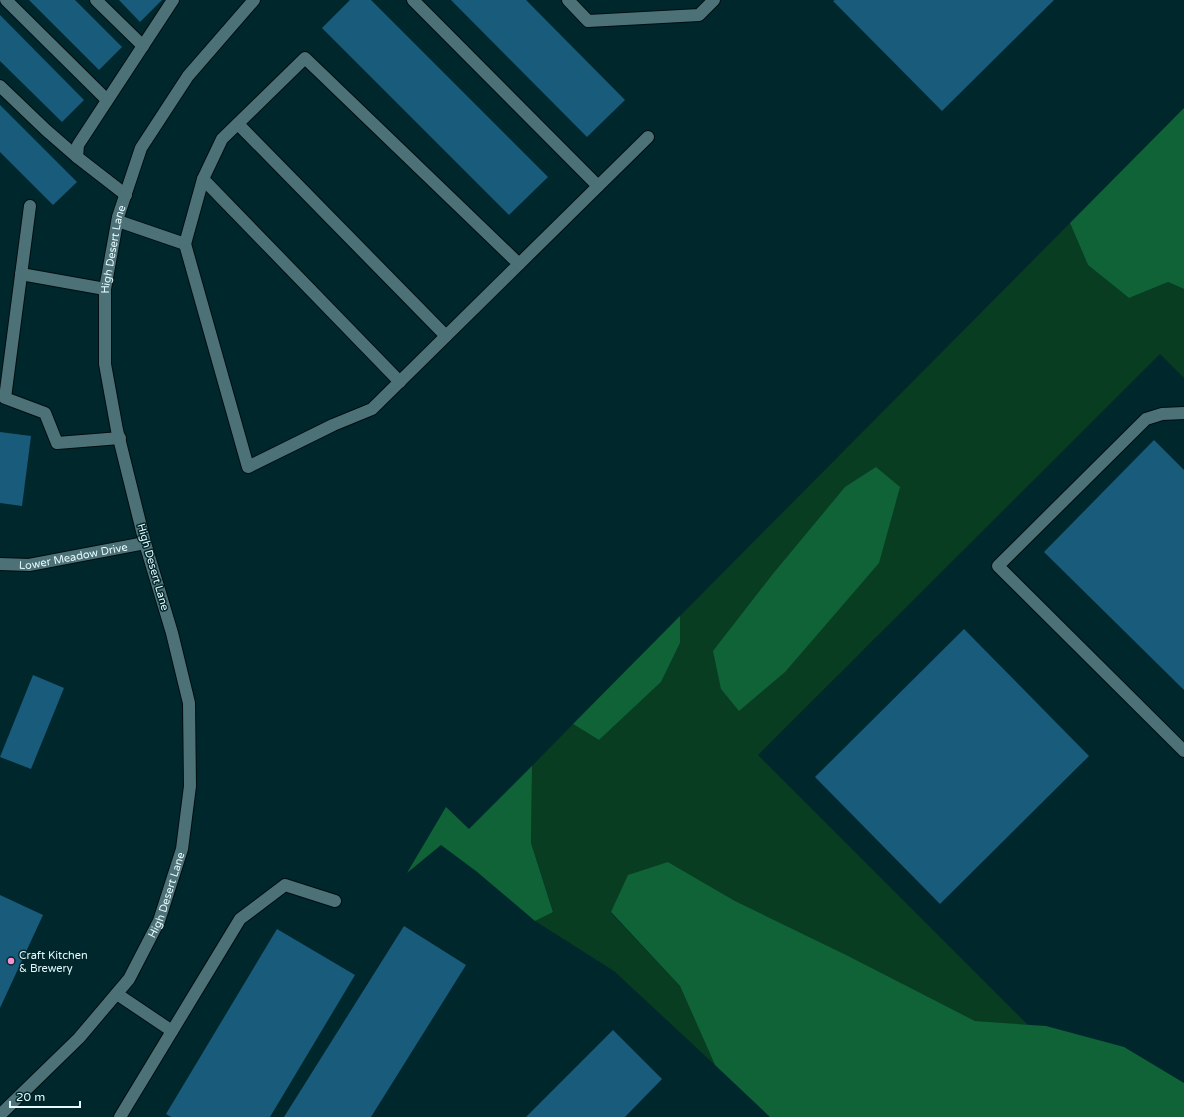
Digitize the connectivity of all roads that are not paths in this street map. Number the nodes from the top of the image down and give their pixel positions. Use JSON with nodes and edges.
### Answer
{"nodes":[{"id":1,"x":6,"y":0,"type":"edge"},
{"id":2,"x":96,"y":0,"type":"edge"},
{"id":3,"x":173,"y":0,"type":"edge"},
{"id":4,"x":254,"y":0,"type":"edge"},
{"id":5,"x":413,"y":0,"type":"edge"},
{"id":6,"x":568,"y":0,"type":"edge"},
{"id":7,"x":714,"y":0,"type":"edge"},
{"id":8,"x":142,"y":46,"type":"junction"},
{"id":9,"x":0,"y":86,"type":"edge"},
{"id":10,"x":107,"y":100,"type":"junction"},
{"id":11,"x":238,"y":124,"type":"junction"},
{"id":12,"x":648,"y":137,"type":"dead end"},
{"id":13,"x":77,"y":157,"type":"junction"},
{"id":14,"x":203,"y":178,"type":"junction"},
{"id":15,"x":598,"y":186,"type":"junction"},
{"id":16,"x":126,"y":195,"type":"junction"},
{"id":17,"x":30,"y":206,"type":"dead end"},
{"id":18,"x":118,"y":221,"type":"junction"},
{"id":19,"x":185,"y":244,"type":"junction"},
{"id":20,"x":519,"y":264,"type":"junction"},
{"id":21,"x":21,"y":274,"type":"junction"},
{"id":22,"x":105,"y":289,"type":"junction"},
{"id":23,"x":446,"y":336,"type":"junction"},
{"id":24,"x":400,"y":382,"type":"junction"},
{"id":25,"x":1184,"y":413,"type":"edge"},
{"id":26,"x":120,"y":438,"type":"junction"},
{"id":27,"x":145,"y":543,"type":"junction"},
{"id":28,"x":0,"y":564,"type":"edge"},
{"id":29,"x":1184,"y":751,"type":"edge"},
{"id":30,"x":335,"y":901,"type":"dead end"},
{"id":31,"x":117,"y":994,"type":"junction"},
{"id":32,"x":172,"y":1031,"type":"junction"},
{"id":33,"x":0,"y":1115,"type":"edge"},
{"id":34,"x":120,"y":1117,"type":"edge"}],
"edges":[{"from":1,"to":10,"type":"street"},
{"from":2,"to":8,"type":"street"},
{"from":3,"to":8,"type":"street"},
{"from":4,"to":16,"type":"street","name":"High Desert Lane"},
{"from":5,"to":15,"type":"street"},
{"from":6,"to":7,"type":"street"},
{"from":8,"to":10,"type":"street"},
{"from":9,"to":13,"type":"street"},
{"from":10,"to":13,"type":"street"},
{"from":11,"to":14,"type":"street"},
{"from":11,"to":20,"type":"street"},
{"from":11,"to":23,"type":"street"},
{"from":12,"to":15,"type":"street"},
{"from":13,"to":16,"type":"street"},
{"from":14,"to":19,"type":"street"},
{"from":14,"to":24,"type":"street"},
{"from":15,"to":20,"type":"street"},
{"from":16,"to":18,"type":"street","name":"High Desert Lane"},
{"from":17,"to":21,"type":"street"},
{"from":18,"to":19,"type":"street"},
{"from":18,"to":22,"type":"street","name":"High Desert Lane"},
{"from":19,"to":24,"type":"street"},
{"from":20,"to":23,"type":"street"},
{"from":21,"to":22,"type":"street"},
{"from":21,"to":26,"type":"street"},
{"from":22,"to":26,"type":"street","name":"High Desert Lane"},
{"from":23,"to":24,"type":"street"},
{"from":25,"to":29,"type":"street"},
{"from":26,"to":27,"type":"street","name":"High Desert Lane"},
{"from":27,"to":28,"type":"street","name":"Lower Meadow Drive"},
{"from":27,"to":31,"type":"street","name":"High Desert Lane"},
{"from":30,"to":32,"type":"street"},
{"from":31,"to":32,"type":"street"},
{"from":31,"to":33,"type":"street","name":"High Desert Lane"},
{"from":32,"to":34,"type":"street"}]}
